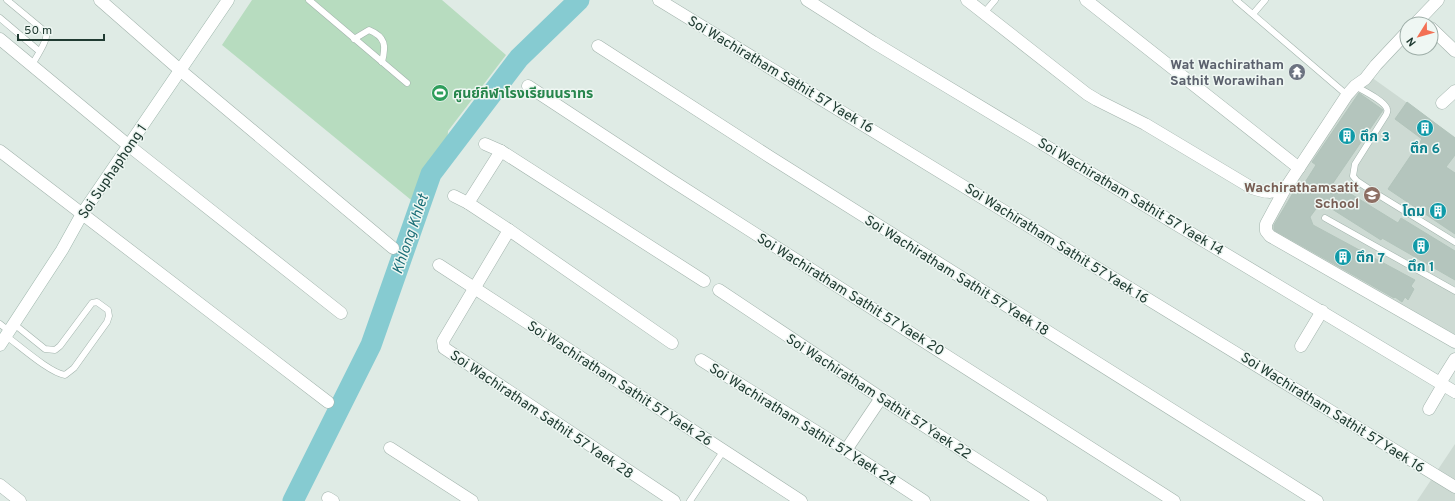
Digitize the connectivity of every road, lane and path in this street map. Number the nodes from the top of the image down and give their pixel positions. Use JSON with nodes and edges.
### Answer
{"nodes":[{"id":1,"x":7,"y":0,"type":"edge"},
{"id":2,"x":100,"y":0,"type":"edge"},
{"id":3,"x":228,"y":0,"type":"edge"},
{"id":4,"x":309,"y":0,"type":"edge"},
{"id":5,"x":659,"y":0,"type":"edge"},
{"id":6,"x":807,"y":0,"type":"edge"},
{"id":7,"x":967,"y":0,"type":"edge"},
{"id":8,"x":994,"y":0,"type":"edge"},
{"id":9,"x":1086,"y":0,"type":"edge"},
{"id":10,"x":1236,"y":0,"type":"edge"},
{"id":11,"x":1265,"y":0,"type":"edge"},
{"id":12,"x":1438,"y":0,"type":"edge"},
{"id":13,"x":984,"y":13,"type":"junction"},
{"id":14,"x":1253,"y":14,"type":"junction"},
{"id":15,"x":1426,"y":16,"type":"edge"},
{"id":16,"x":0,"y":18,"type":"edge"},
{"id":17,"x":1439,"y":36,"type":"edge"},
{"id":18,"x":0,"y":39,"type":"edge"},
{"id":19,"x":354,"y":39,"type":"junction"},
{"id":20,"x":1399,"y":41,"type":"edge"},
{"id":21,"x":598,"y":46,"type":"dead end"},
{"id":22,"x":39,"y":51,"type":"junction"},
{"id":23,"x":1455,"y":51,"type":"edge"},
{"id":24,"x":382,"y":62,"type":"junction"},
{"id":25,"x":32,"y":65,"type":"junction"},
{"id":26,"x":180,"y":70,"type":"junction"},
{"id":27,"x":407,"y":83,"type":"dead end"},
{"id":28,"x":528,"y":86,"type":"dead end"},
{"id":29,"x":1351,"y":90,"type":"junction"},
{"id":30,"x":1455,"y":90,"type":"edge"},
{"id":31,"x":1442,"y":104,"type":"dead end"},
{"id":32,"x":128,"y":144,"type":"junction"},
{"id":33,"x":485,"y":144,"type":"dead end"},
{"id":34,"x":0,"y":151,"type":"edge"},
{"id":35,"x":501,"y":151,"type":"junction"},
{"id":36,"x":1299,"y":168,"type":"junction"},
{"id":37,"x":1285,"y":189,"type":"junction"},
{"id":38,"x":454,"y":196,"type":"dead end"},
{"id":39,"x":468,"y":203,"type":"junction"},
{"id":40,"x":82,"y":214,"type":"junction"},
{"id":41,"x":1325,"y":218,"type":"dead end"},
{"id":42,"x":509,"y":230,"type":"junction"},
{"id":43,"x":1455,"y":242,"type":"edge"},
{"id":44,"x":393,"y":248,"type":"dead end"},
{"id":45,"x":439,"y":265,"type":"dead end"},
{"id":46,"x":704,"y":282,"type":"dead end"},
{"id":47,"x":475,"y":288,"type":"junction"},
{"id":48,"x":719,"y":290,"type":"dead end"},
{"id":49,"x":1455,"y":291,"type":"edge"},
{"id":50,"x":1322,"y":311,"type":"junction"},
{"id":51,"x":341,"y":313,"type":"dead end"},
{"id":52,"x":6,"y":332,"type":"edge"},
{"id":53,"x":1455,"y":342,"type":"edge"},
{"id":54,"x":672,"y":343,"type":"dead end"},
{"id":55,"x":1302,"y":346,"type":"dead end"},
{"id":56,"x":1455,"y":359,"type":"edge"},
{"id":57,"x":701,"y":360,"type":"dead end"},
{"id":58,"x":1442,"y":384,"type":"junction"},
{"id":59,"x":1455,"y":392,"type":"edge"},
{"id":60,"x":881,"y":398,"type":"junction"},
{"id":61,"x":328,"y":402,"type":"dead end"},
{"id":62,"x":1429,"y":409,"type":"dead end"},
{"id":63,"x":390,"y":448,"type":"dead end"},
{"id":64,"x":724,"y":450,"type":"junction"},
{"id":65,"x":846,"y":450,"type":"junction"},
{"id":66,"x":0,"y":485,"type":"edge"},
{"id":67,"x":1455,"y":487,"type":"edge"},
{"id":68,"x":20,"y":501,"type":"edge"},
{"id":69,"x":472,"y":501,"type":"edge"},
{"id":70,"x":674,"y":501,"type":"edge"},
{"id":71,"x":690,"y":501,"type":"edge"},
{"id":72,"x":801,"y":501,"type":"edge"},
{"id":73,"x":924,"y":501,"type":"edge"},
{"id":74,"x":1041,"y":501,"type":"edge"},
{"id":75,"x":1174,"y":501,"type":"edge"},
{"id":76,"x":1317,"y":501,"type":"edge"}],
"edges":[{"from":1,"to":22,"type":"lane"},
{"from":2,"to":26,"type":"street"},
{"from":3,"to":26,"type":"street","name":"Soi Suphaphong 1"},
{"from":4,"to":19,"type":"lane"},
{"from":5,"to":67,"type":"street","name":"Soi Wachiratham Sathit 57 Yaek 16"},
{"from":6,"to":50,"type":"street","name":"Soi Wachiratham Sathit 57 Yaek 14"},
{"from":7,"to":13,"type":"street"},
{"from":8,"to":13,"type":"lane"},
{"from":9,"to":36,"type":"street"},
{"from":10,"to":14,"type":"lane"},
{"from":11,"to":14,"type":"lane"},
{"from":12,"to":15,"type":"street"},
{"from":13,"to":37,"type":"street"},
{"from":14,"to":29,"type":"lane"},
{"from":16,"to":22,"type":"lane"},
{"from":17,"to":23,"type":"street"},
{"from":18,"to":25,"type":"street"},
{"from":19,"to":24,"type":"lane"},
{"from":19,"to":24,"type":"lane"},
{"from":20,"to":29,"type":"street"},
{"from":21,"to":76,"type":"street","name":"Soi Wachiratham Sathit 57 Yaek 18"},
{"from":22,"to":25,"type":"lane"},
{"from":24,"to":27,"type":"lane"},
{"from":25,"to":32,"type":"street"},
{"from":26,"to":32,"type":"street","name":"Soi Suphaphong 1"},
{"from":26,"to":44,"type":"street"},
{"from":28,"to":75,"type":"street","name":"Soi Wachiratham Sathit 57 Yaek 20"},
{"from":29,"to":36,"type":"street"},
{"from":29,"to":43,"type":"lane"},
{"from":30,"to":31,"type":"street"},
{"from":32,"to":40,"type":"street","name":"Soi Suphaphong 1"},
{"from":32,"to":51,"type":"street"},
{"from":33,"to":35,"type":"street"},
{"from":34,"to":40,"type":"street"},
{"from":35,"to":39,"type":"street"},
{"from":35,"to":46,"type":"street"},
{"from":36,"to":37,"type":"street"},
{"from":37,"to":53,"type":"street"},
{"from":38,"to":39,"type":"street"},
{"from":39,"to":42,"type":"street"},
{"from":40,"to":52,"type":"street","name":"Soi Suphaphong 1"},
{"from":40,"to":61,"type":"street"},
{"from":41,"to":49,"type":"lane"},
{"from":42,"to":47,"type":"street","name":"Soi Wachiratham Sathit 57 Yaek 28"},
{"from":42,"to":54,"type":"street"},
{"from":45,"to":47,"type":"street","name":"Soi Wachiratham Sathit 57 Yaek 26"},
{"from":47,"to":64,"type":"street","name":"Soi Wachiratham Sathit 57 Yaek 26"},
{"from":47,"to":70,"type":"street","name":"Soi Wachiratham Sathit 57 Yaek 28"},
{"from":48,"to":60,"type":"street","name":"Soi Wachiratham Sathit 57 Yaek 22"},
{"from":50,"to":55,"type":"street"},
{"from":50,"to":58,"type":"street","name":"Soi Wachiratham Sathit 57 Yaek 14"},
{"from":52,"to":52,"type":"lane"},
{"from":56,"to":58,"type":"street"},
{"from":57,"to":65,"type":"street","name":"Soi Wachiratham Sathit 57 Yaek 24"},
{"from":58,"to":59,"type":"street","name":"Soi Wachiratham Sathit 57 Yaek 14"},
{"from":58,"to":62,"type":"street"},
{"from":60,"to":65,"type":"street"},
{"from":60,"to":74,"type":"street","name":"Soi Wachiratham Sathit 57 Yaek 22"},
{"from":63,"to":69,"type":"street"},
{"from":64,"to":71,"type":"lane"},
{"from":64,"to":72,"type":"street","name":"Soi Wachiratham Sathit 57 Yaek 26"},
{"from":65,"to":73,"type":"street","name":"Soi Wachiratham Sathit 57 Yaek 24"},
{"from":66,"to":68,"type":"street"}]}
